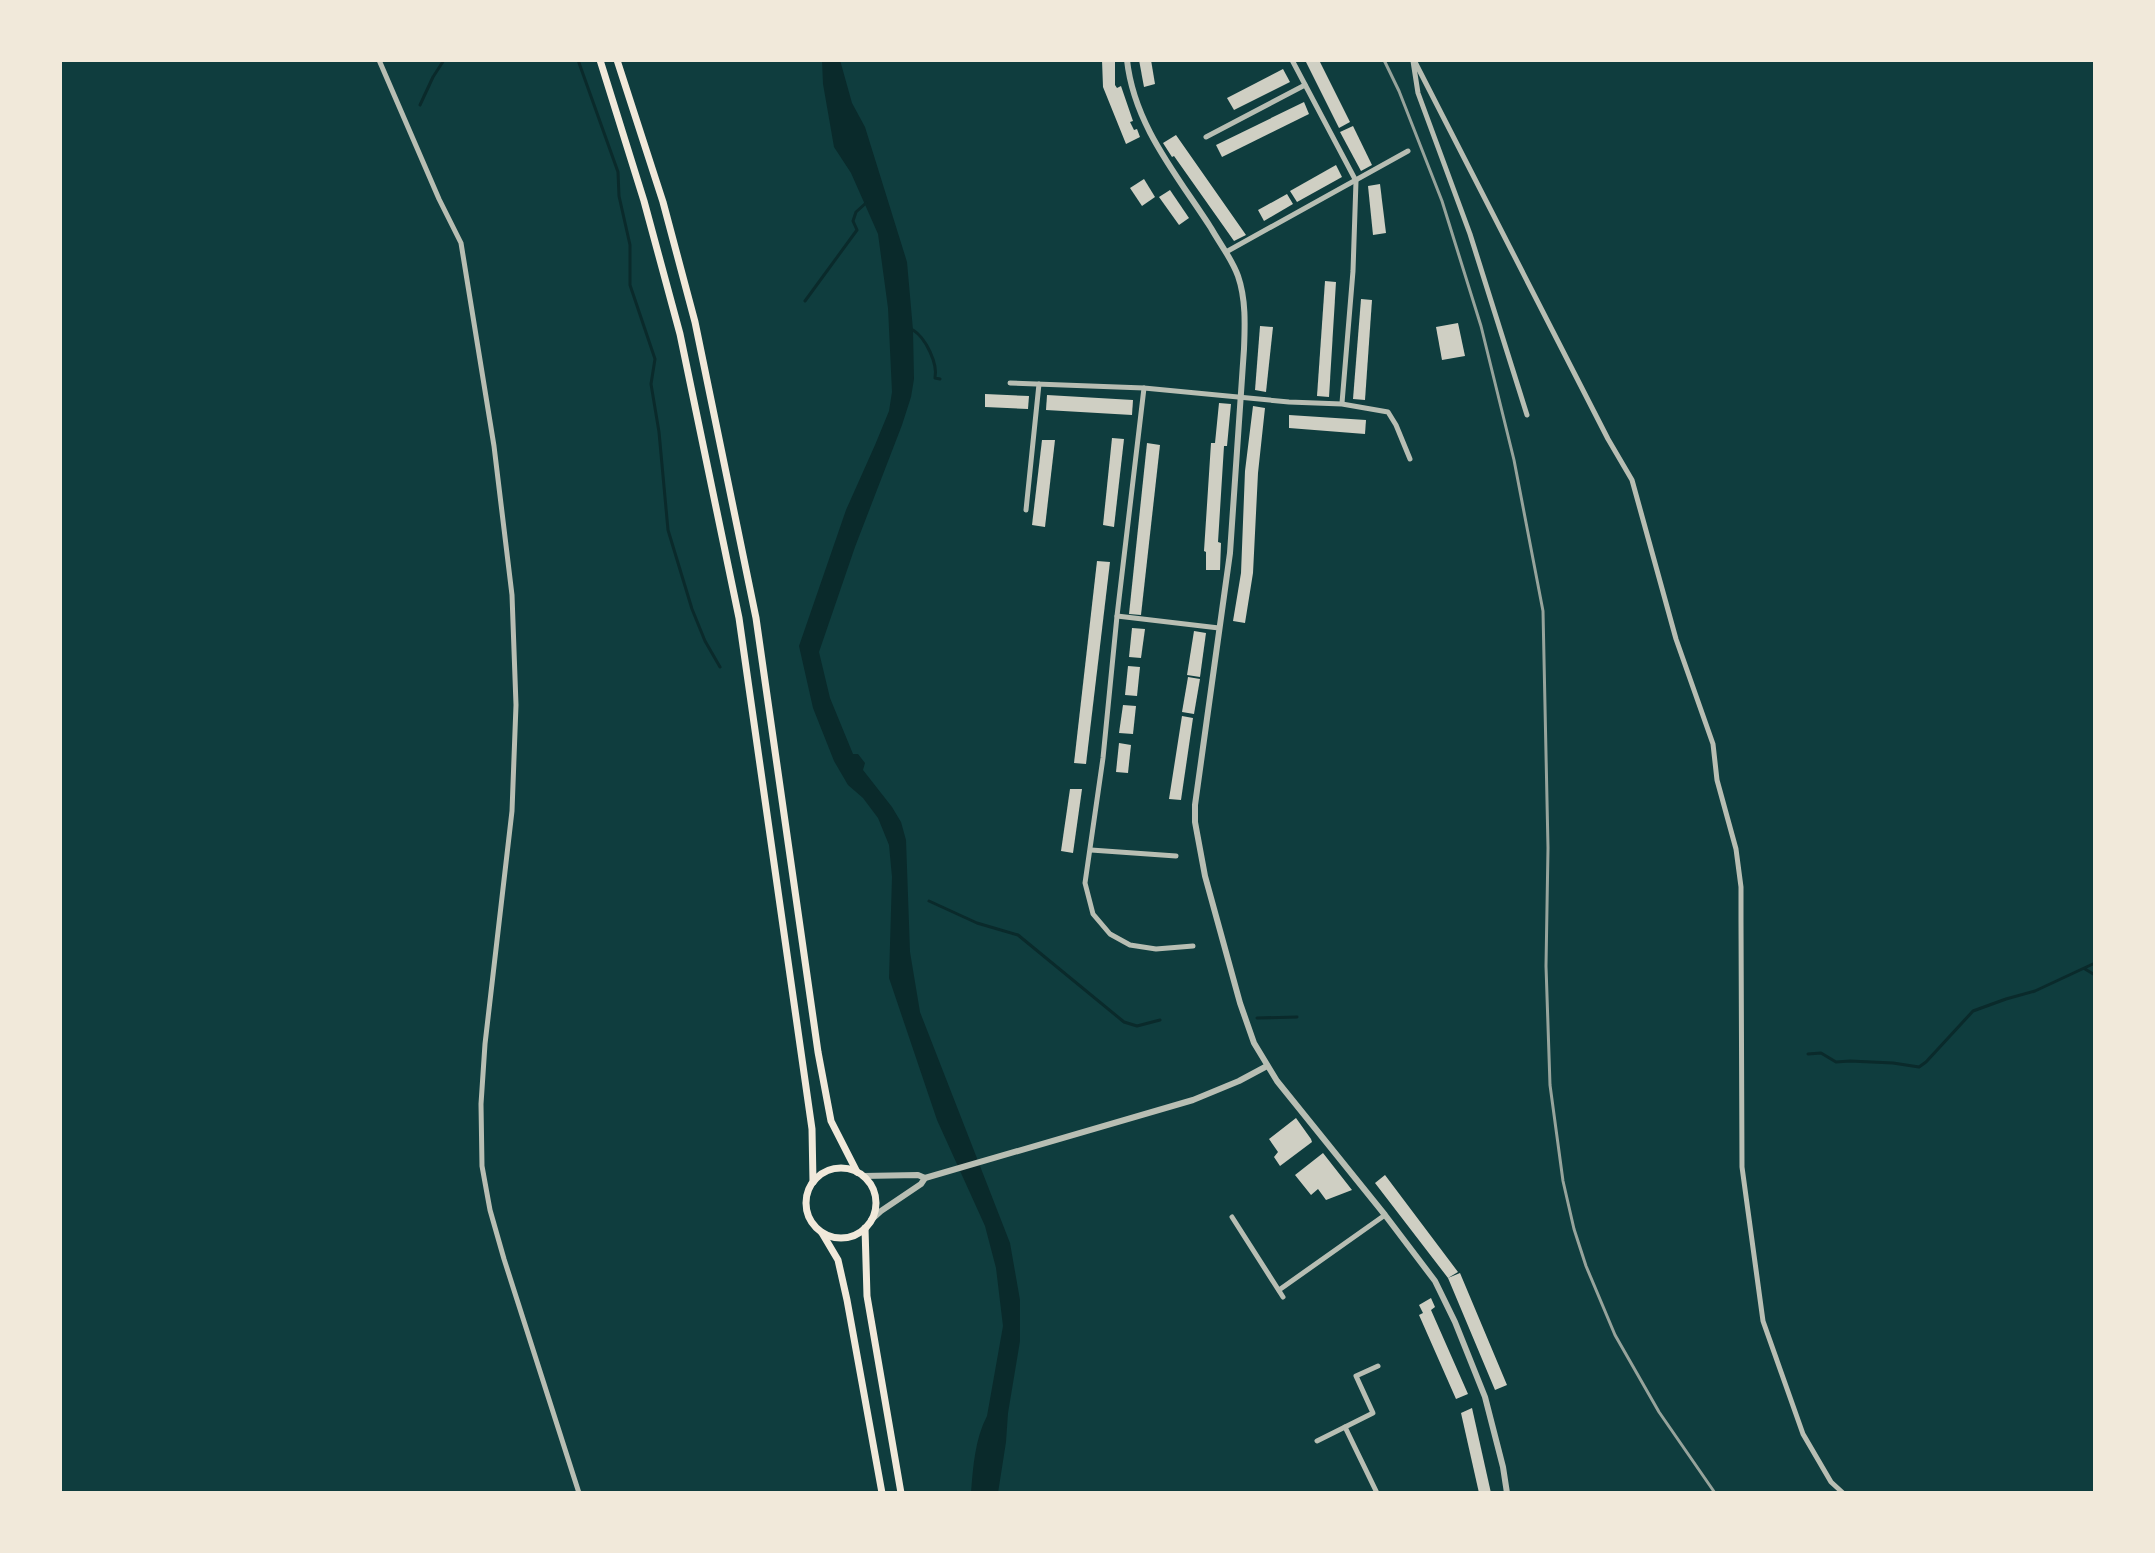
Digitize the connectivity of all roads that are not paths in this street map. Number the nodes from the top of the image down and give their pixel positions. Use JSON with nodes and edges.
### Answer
{"nodes":[{"id":1,"x":379,"y":60,"type":"edge"},
{"id":2,"x":600,"y":60,"type":"edge"},
{"id":3,"x":617,"y":60,"type":"edge"},
{"id":4,"x":1127,"y":60,"type":"edge"},
{"id":5,"x":1292,"y":60,"type":"edge"},
{"id":6,"x":1414,"y":60,"type":"edge"},
{"id":7,"x":1305,"y":85,"type":"junction"},
{"id":8,"x":1206,"y":137,"type":"dead end"},
{"id":9,"x":1408,"y":151,"type":"dead end"},
{"id":10,"x":1356,"y":181,"type":"junction"},
{"id":11,"x":1226,"y":252,"type":"junction"},
{"id":12,"x":1010,"y":383,"type":"dead end"},
{"id":13,"x":1039,"y":384,"type":"junction"},
{"id":14,"x":1144,"y":388,"type":"junction"},
{"id":15,"x":1240,"y":396,"type":"junction"},
{"id":16,"x":1342,"y":404,"type":"junction"},
{"id":17,"x":1527,"y":415,"type":"dead end"},
{"id":18,"x":1410,"y":459,"type":"dead end"},
{"id":19,"x":1026,"y":510,"type":"dead end"},
{"id":20,"x":1117,"y":616,"type":"junction"},
{"id":21,"x":1220,"y":624,"type":"junction"},
{"id":22,"x":1091,"y":850,"type":"junction"},
{"id":23,"x":1176,"y":856,"type":"dead end"},
{"id":24,"x":1193,"y":946,"type":"dead end"},
{"id":25,"x":1267,"y":1066,"type":"junction"},
{"id":26,"x":860,"y":1174,"type":"junction"},
{"id":27,"x":925,"y":1178,"type":"junction"},
{"id":28,"x":813,"y":1182,"type":"junction"},
{"id":29,"x":1385,"y":1215,"type":"junction"},
{"id":30,"x":1232,"y":1217,"type":"dead end"},
{"id":31,"x":871,"y":1220,"type":"junction"},
{"id":32,"x":865,"y":1228,"type":"junction"},
{"id":33,"x":822,"y":1233,"type":"junction"},
{"id":34,"x":1279,"y":1290,"type":"junction"},
{"id":35,"x":1283,"y":1297,"type":"dead end"},
{"id":36,"x":1378,"y":1366,"type":"dead end"},
{"id":37,"x":1345,"y":1427,"type":"junction"},
{"id":38,"x":1317,"y":1441,"type":"dead end"},
{"id":39,"x":579,"y":1493,"type":"edge"},
{"id":40,"x":882,"y":1493,"type":"edge"},
{"id":41,"x":901,"y":1493,"type":"edge"},
{"id":42,"x":1377,"y":1493,"type":"edge"},
{"id":43,"x":1507,"y":1493,"type":"edge"},
{"id":44,"x":1843,"y":1493,"type":"edge"}],
"edges":[{"from":1,"to":39,"type":"street"},
{"from":2,"to":28,"type":"main road"},
{"from":3,"to":26,"type":"main road"},
{"from":4,"to":11,"type":"street"},
{"from":5,"to":7,"type":"street"},
{"from":6,"to":17,"type":"street"},
{"from":6,"to":44,"type":"street"},
{"from":7,"to":8,"type":"street"},
{"from":7,"to":10,"type":"street"},
{"from":9,"to":10,"type":"street"},
{"from":10,"to":11,"type":"street"},
{"from":10,"to":16,"type":"street"},
{"from":11,"to":15,"type":"street"},
{"from":12,"to":13,"type":"street"},
{"from":13,"to":14,"type":"street"},
{"from":13,"to":19,"type":"street"},
{"from":14,"to":15,"type":"street"},
{"from":14,"to":20,"type":"street"},
{"from":15,"to":16,"type":"street"},
{"from":15,"to":21,"type":"street"},
{"from":16,"to":18,"type":"street"},
{"from":20,"to":21,"type":"street"},
{"from":20,"to":22,"type":"street"},
{"from":21,"to":25,"type":"street"},
{"from":22,"to":23,"type":"street"},
{"from":22,"to":24,"type":"street"},
{"from":25,"to":27,"type":"street"},
{"from":25,"to":29,"type":"street"},
{"from":26,"to":27,"type":"street"},
{"from":26,"to":28,"type":"main road"},
{"from":26,"to":31,"type":"main road"},
{"from":27,"to":31,"type":"street"},
{"from":28,"to":33,"type":"main road"},
{"from":29,"to":34,"type":"street"},
{"from":29,"to":43,"type":"street"},
{"from":30,"to":34,"type":"street"},
{"from":31,"to":32,"type":"main road"},
{"from":32,"to":33,"type":"main road"},
{"from":32,"to":41,"type":"main road"},
{"from":33,"to":40,"type":"main road"},
{"from":34,"to":35,"type":"street"},
{"from":36,"to":37,"type":"street"},
{"from":37,"to":38,"type":"street"},
{"from":37,"to":42,"type":"street"}]}
